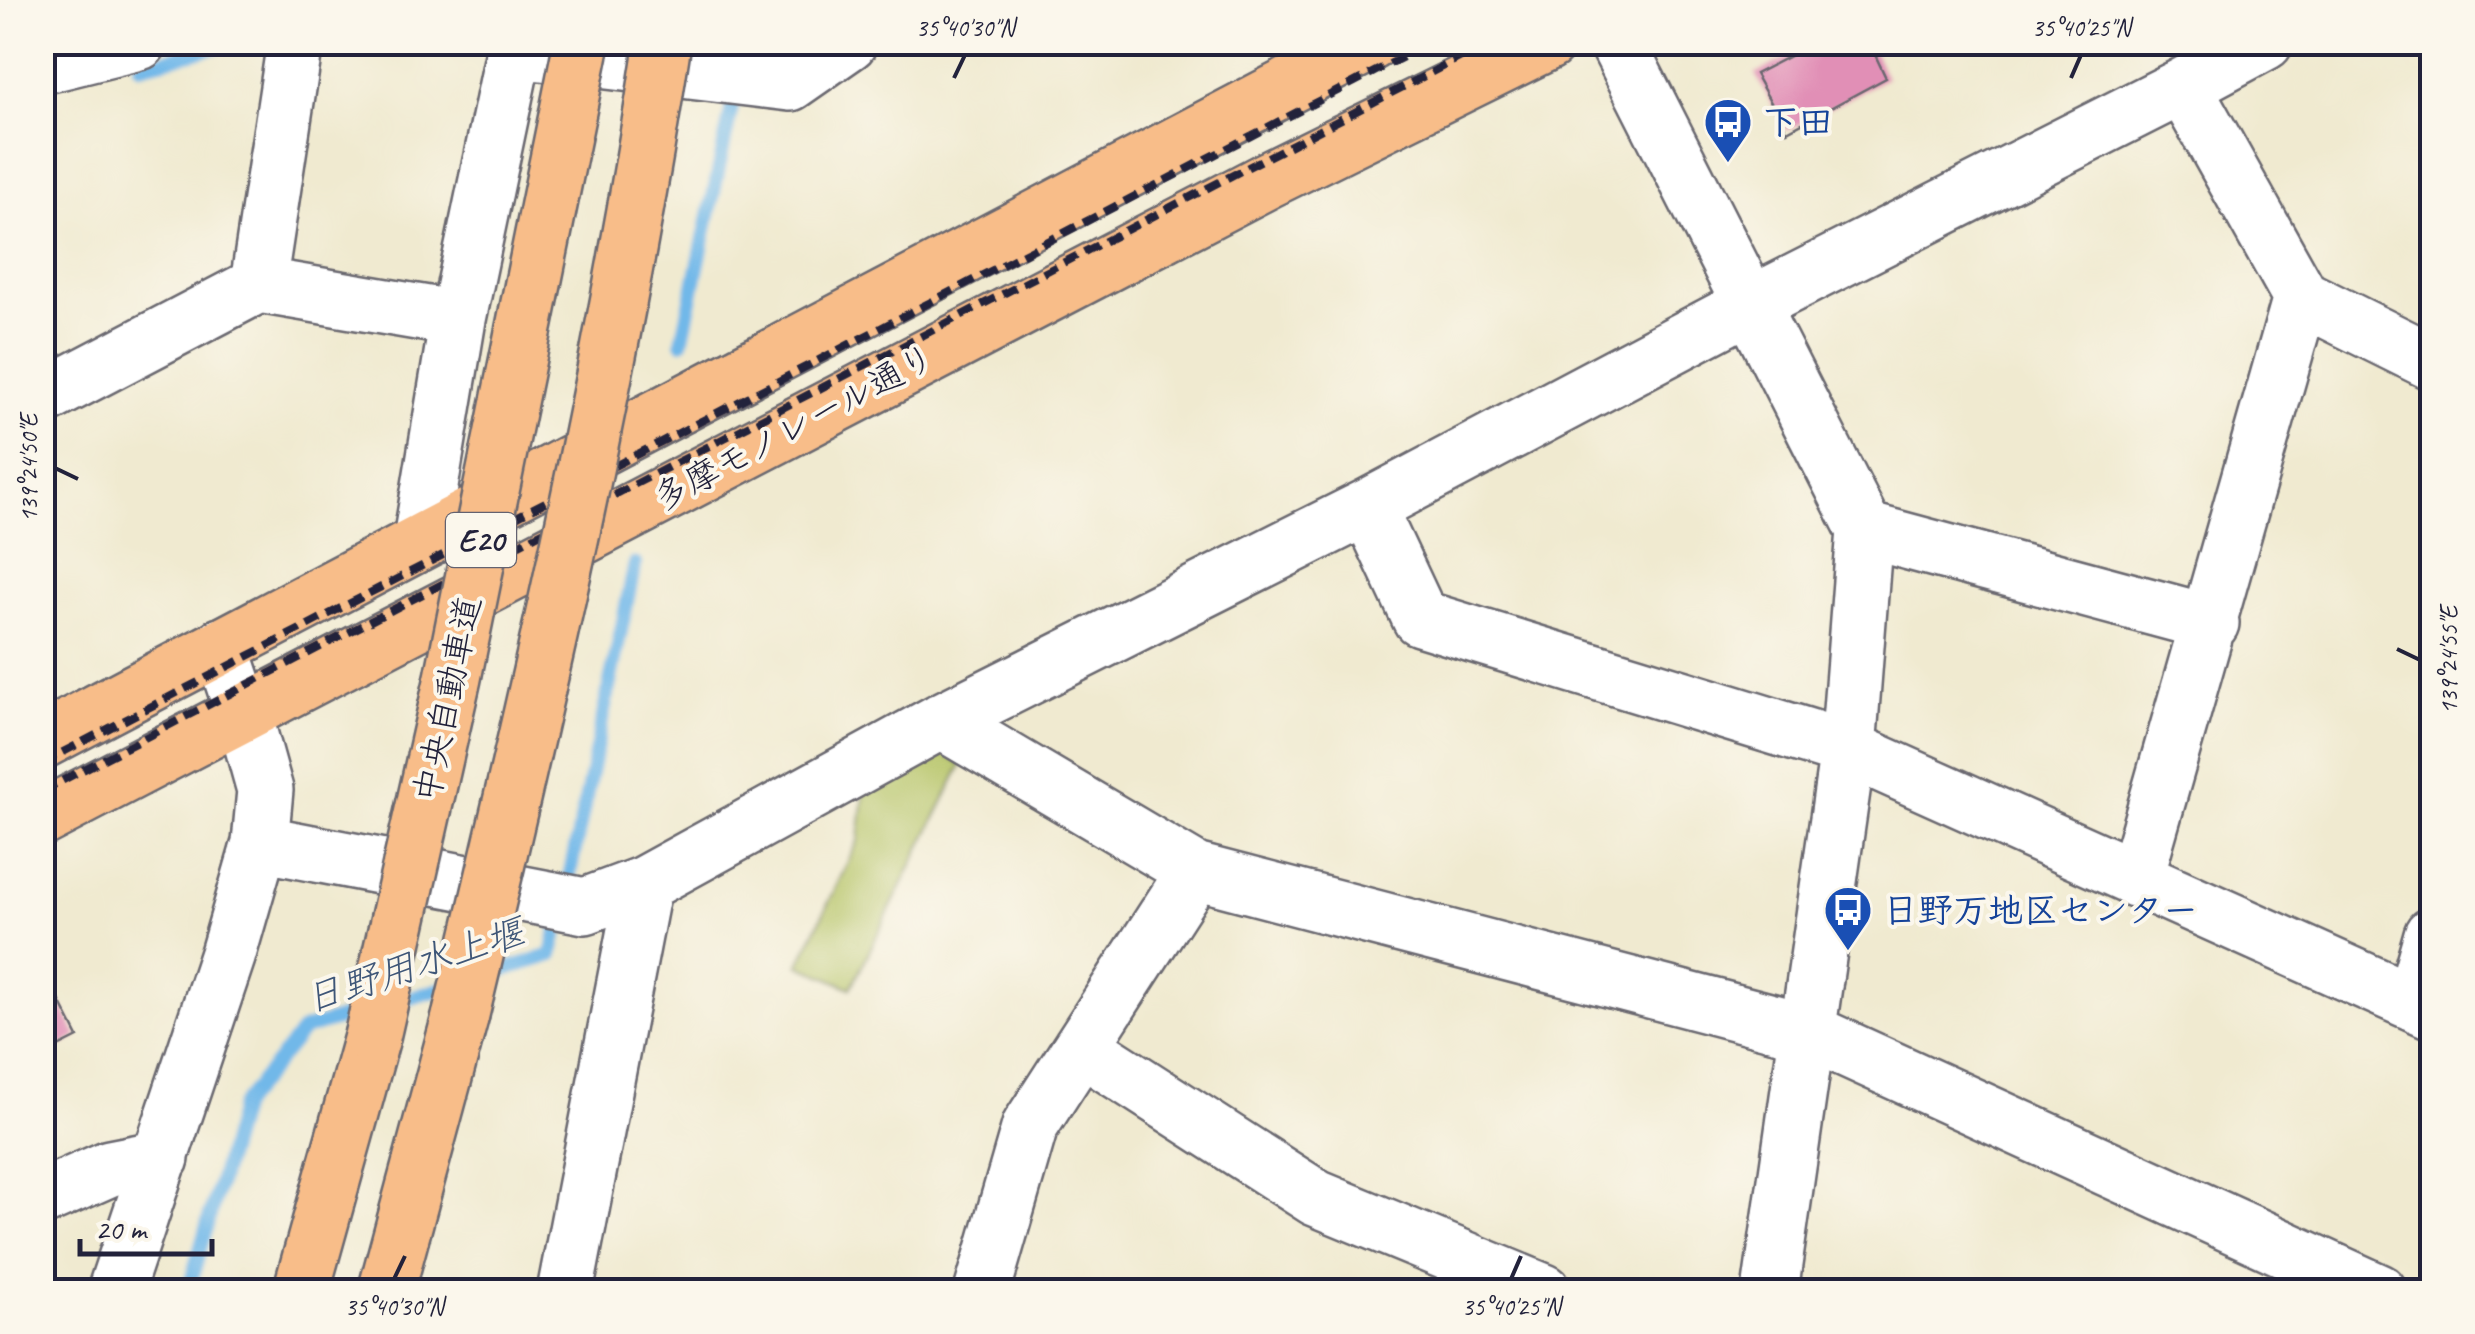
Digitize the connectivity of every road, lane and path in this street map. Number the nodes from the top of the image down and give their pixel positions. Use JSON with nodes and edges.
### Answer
{"nodes":[{"id":1,"x":139,"y":42,"type":"edge"},
{"id":2,"x":582,"y":42,"type":"edge"},
{"id":3,"x":662,"y":42,"type":"edge"},
{"id":4,"x":849,"y":42,"type":"edge"},
{"id":5,"x":1372,"y":42,"type":"edge"},
{"id":6,"x":1548,"y":42,"type":"edge"},
{"id":7,"x":1617,"y":42,"type":"edge"},
{"id":8,"x":2265,"y":42,"type":"edge"},
{"id":9,"x":515,"y":46,"type":"edge"},
{"id":10,"x":296,"y":50,"type":"edge"},
{"id":11,"x":42,"y":66,"type":"edge"},
{"id":12,"x":2183,"y":86,"type":"junction"},
{"id":13,"x":258,"y":285,"type":"junction"},
{"id":14,"x":2301,"y":297,"type":"junction"},
{"id":15,"x":1752,"y":304,"type":"junction"},
{"id":16,"x":458,"y":319,"type":"junction"},
{"id":17,"x":2432,"y":362,"type":"edge"},
{"id":18,"x":42,"y":398,"type":"edge"},
{"id":19,"x":1368,"y":507,"type":"junction"},
{"id":20,"x":608,"y":524,"type":"junction"},
{"id":21,"x":1865,"y":530,"type":"junction"},
{"id":22,"x":420,"y":540,"type":"junction"},
{"id":23,"x":2210,"y":623,"type":"junction"},
{"id":24,"x":221,"y":646,"type":"junction"},
{"id":25,"x":244,"y":711,"type":"junction"},
{"id":26,"x":941,"y":720,"type":"junction"},
{"id":27,"x":42,"y":740,"type":"edge"},
{"id":28,"x":1848,"y":749,"type":"junction"},
{"id":29,"x":42,"y":818,"type":"edge"},
{"id":30,"x":260,"y":844,"type":"junction"},
{"id":31,"x":1195,"y":871,"type":"junction"},
{"id":32,"x":2135,"y":880,"type":"junction"},
{"id":33,"x":644,"y":884,"type":"junction"},
{"id":34,"x":2432,"y":935,"type":"edge"},
{"id":35,"x":2423,"y":1007,"type":"edge"},
{"id":36,"x":1807,"y":1032,"type":"junction"},
{"id":37,"x":1081,"y":1047,"type":"junction"},
{"id":38,"x":161,"y":1158,"type":"junction"},
{"id":39,"x":42,"y":1198,"type":"edge"},
{"id":40,"x":115,"y":1292,"type":"edge"},
{"id":41,"x":301,"y":1292,"type":"edge"},
{"id":42,"x":386,"y":1292,"type":"edge"},
{"id":43,"x":565,"y":1292,"type":"edge"},
{"id":44,"x":982,"y":1292,"type":"edge"},
{"id":45,"x":1544,"y":1292,"type":"edge"},
{"id":46,"x":1770,"y":1292,"type":"edge"},
{"id":47,"x":2379,"y":1292,"type":"edge"}],
"edges":[{"from":1,"to":11,"type":"street"},
{"from":2,"to":41,"type":"main road","name":"中央自動車道","number":"E20","bridge":true},
{"from":3,"to":42,"type":"main road","number":"E20","bridge":true},
{"from":4,"to":9,"type":"street"},
{"from":5,"to":22,"type":"main road","name":"多摩モノレール通り"},
{"from":6,"to":20,"type":"main road","name":"多摩モノレール通り"},
{"from":7,"to":15,"type":"street"},
{"from":8,"to":12,"type":"street"},
{"from":9,"to":16,"type":"street"},
{"from":10,"to":13,"type":"street"},
{"from":12,"to":14,"type":"street"},
{"from":12,"to":15,"type":"street"},
{"from":13,"to":16,"type":"street"},
{"from":13,"to":18,"type":"street"},
{"from":14,"to":17,"type":"street"},
{"from":14,"to":23,"type":"street"},
{"from":15,"to":19,"type":"street"},
{"from":15,"to":21,"type":"street"},
{"from":16,"to":22,"type":"street"},
{"from":19,"to":26,"type":"street"},
{"from":19,"to":28,"type":"street"},
{"from":20,"to":22,"type":"main road"},
{"from":20,"to":25,"type":"main road","name":"多摩モノレール通り"},
{"from":21,"to":23,"type":"street"},
{"from":21,"to":28,"type":"street"},
{"from":22,"to":24,"type":"main road","name":"多摩モノレール通り"},
{"from":23,"to":32,"type":"street"},
{"from":24,"to":25,"type":"street"},
{"from":24,"to":27,"type":"main road","name":"多摩モノレール通り"},
{"from":25,"to":29,"type":"main road","name":"多摩モノレール通り"},
{"from":25,"to":30,"type":"street"},
{"from":26,"to":31,"type":"street"},
{"from":26,"to":33,"type":"street"},
{"from":28,"to":32,"type":"street"},
{"from":28,"to":36,"type":"street"},
{"from":30,"to":33,"type":"street"},
{"from":30,"to":38,"type":"street"},
{"from":31,"to":36,"type":"street"},
{"from":31,"to":37,"type":"street"},
{"from":32,"to":35,"type":"street"},
{"from":33,"to":43,"type":"street"},
{"from":34,"to":35,"type":"street"},
{"from":36,"to":46,"type":"street"},
{"from":36,"to":47,"type":"street"},
{"from":37,"to":44,"type":"street"},
{"from":37,"to":45,"type":"street"},
{"from":38,"to":39,"type":"street"},
{"from":38,"to":40,"type":"street"}]}
